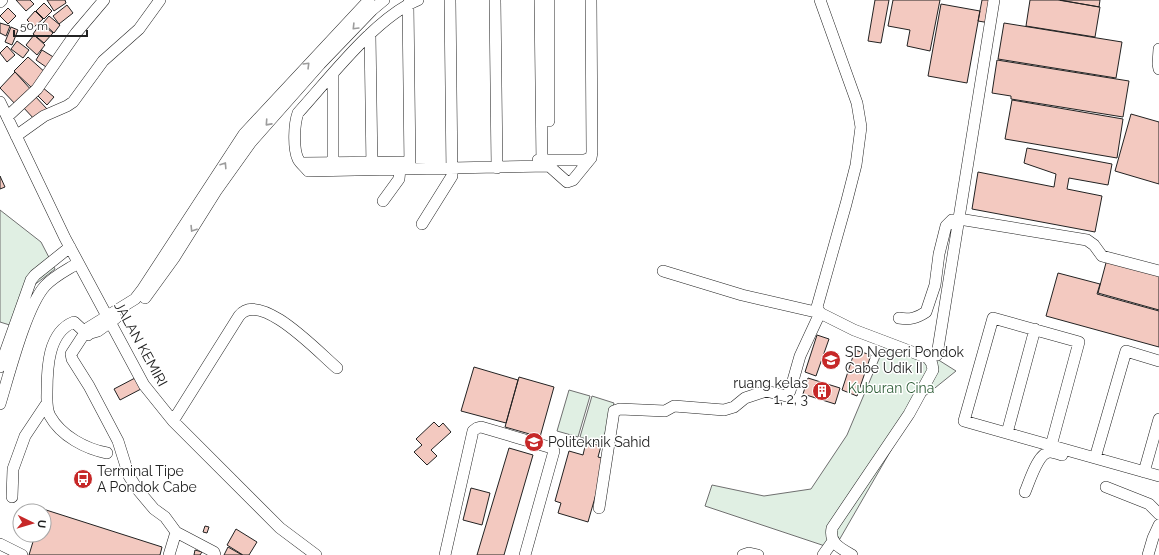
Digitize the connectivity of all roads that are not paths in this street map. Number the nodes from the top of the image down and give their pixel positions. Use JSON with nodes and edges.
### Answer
{"nodes":[{"id":1,"x":104,"y":0,"type":"edge"},
{"id":2,"x":160,"y":0,"type":"edge"},
{"id":3,"x":369,"y":0,"type":"edge"},
{"id":4,"x":384,"y":0,"type":"edge"},
{"id":5,"x":418,"y":0,"type":"edge"},
{"id":6,"x":450,"y":0,"type":"edge"},
{"id":7,"x":495,"y":0,"type":"edge"},
{"id":8,"x":540,"y":0,"type":"edge"},
{"id":9,"x":549,"y":0,"type":"edge"},
{"id":10,"x":590,"y":0,"type":"edge"},
{"id":11,"x":820,"y":0,"type":"edge"},
{"id":12,"x":994,"y":0,"type":"edge"},
{"id":13,"x":408,"y":4,"type":"junction"},
{"id":14,"x":370,"y":34,"type":"junction"},
{"id":15,"x":1159,"y":49,"type":"edge"},
{"id":16,"x":1159,"y":69,"type":"edge"},
{"id":17,"x":333,"y":75,"type":"junction"},
{"id":18,"x":0,"y":102,"type":"edge"},
{"id":19,"x":7,"y":117,"type":"junction"},
{"id":20,"x":16,"y":136,"type":"junction"},
{"id":21,"x":591,"y":158,"type":"junction"},
{"id":22,"x":546,"y":163,"type":"junction"},
{"id":23,"x":453,"y":165,"type":"junction"},
{"id":24,"x":497,"y":165,"type":"junction"},
{"id":25,"x":372,"y":166,"type":"junction"},
{"id":26,"x":333,"y":167,"type":"junction"},
{"id":27,"x":407,"y":167,"type":"junction"},
{"id":28,"x":383,"y":201,"type":"dead end"},
{"id":29,"x":959,"y":219,"type":"junction"},
{"id":30,"x":422,"y":224,"type":"dead end"},
{"id":31,"x":70,"y":247,"type":"junction"},
{"id":32,"x":78,"y":263,"type":"junction"},
{"id":33,"x":663,"y":271,"type":"dead end"},
{"id":34,"x":1159,"y":271,"type":"edge"},
{"id":35,"x":820,"y":313,"type":"junction"},
{"id":36,"x":899,"y":318,"type":"dead end"},
{"id":37,"x":109,"y":319,"type":"junction"},
{"id":38,"x":1035,"y":329,"type":"junction"},
{"id":39,"x":86,"y":334,"type":"junction"},
{"id":40,"x":937,"y":355,"type":"dead end"},
{"id":41,"x":1159,"y":361,"type":"edge"},
{"id":42,"x":0,"y":367,"type":"edge"},
{"id":43,"x":337,"y":368,"type":"dead end"},
{"id":44,"x":47,"y":403,"type":"junction"},
{"id":45,"x":0,"y":404,"type":"edge"},
{"id":46,"x":1159,"y":419,"type":"edge"},
{"id":47,"x":173,"y":421,"type":"junction"},
{"id":48,"x":1007,"y":433,"type":"junction"},
{"id":49,"x":1051,"y":446,"type":"junction"},
{"id":50,"x":107,"y":453,"type":"dead end"},
{"id":51,"x":1095,"y":458,"type":"junction"},
{"id":52,"x":1144,"y":472,"type":"junction"},
{"id":53,"x":1159,"y":476,"type":"edge"},
{"id":54,"x":1159,"y":483,"type":"edge"},
{"id":55,"x":1106,"y":487,"type":"dead end"},
{"id":56,"x":1025,"y":492,"type":"dead end"},
{"id":57,"x":12,"y":497,"type":"dead end"},
{"id":58,"x":599,"y":508,"type":"dead end"},
{"id":59,"x":1159,"y":514,"type":"edge"},
{"id":60,"x":1159,"y":526,"type":"edge"},
{"id":61,"x":176,"y":532,"type":"junction"},
{"id":62,"x":833,"y":541,"type":"junction"},
{"id":63,"x":0,"y":544,"type":"edge"},
{"id":64,"x":22,"y":555,"type":"edge"},
{"id":65,"x":169,"y":555,"type":"edge"},
{"id":66,"x":215,"y":555,"type":"edge"},
{"id":67,"x":316,"y":555,"type":"edge"},
{"id":68,"x":445,"y":555,"type":"edge"},
{"id":69,"x":525,"y":555,"type":"edge"},
{"id":70,"x":743,"y":555,"type":"edge"},
{"id":71,"x":758,"y":555,"type":"edge"},
{"id":72,"x":823,"y":555,"type":"edge"},
{"id":73,"x":852,"y":555,"type":"edge"},
{"id":74,"x":1148,"y":555,"type":"edge"}],
"edges":[{"from":1,"to":19,"type":"street"},
{"from":2,"to":20,"type":"street"},
{"from":37,"to":3,"type":"street","one_way":true},
{"from":4,"to":37,"type":"street","one_way":true},
{"from":5,"to":13,"type":"street"},
{"from":6,"to":23,"type":"street"},
{"from":7,"to":24,"type":"street"},
{"from":8,"to":22,"type":"street"},
{"from":9,"to":22,"type":"street"},
{"from":10,"to":21,"type":"street"},
{"from":11,"to":35,"type":"street"},
{"from":12,"to":29,"type":"street"},
{"from":13,"to":14,"type":"street"},
{"from":13,"to":27,"type":"street"},
{"from":14,"to":17,"type":"street"},
{"from":14,"to":25,"type":"street"},
{"from":15,"to":16,"type":"street"},
{"from":17,"to":26,"type":"street"},
{"from":17,"to":26,"type":"street"},
{"from":18,"to":19,"type":"street","name":"JALAN KEMIRI"},
{"from":19,"to":20,"type":"street","name":"JALAN KEMIRI"},
{"from":20,"to":31,"type":"street","name":"JALAN KEMIRI"},
{"from":21,"to":22,"type":"street"},
{"from":21,"to":22,"type":"street"},
{"from":22,"to":24,"type":"street"},
{"from":23,"to":24,"type":"street"},
{"from":23,"to":27,"type":"street"},
{"from":23,"to":30,"type":"street"},
{"from":25,"to":26,"type":"street"},
{"from":25,"to":27,"type":"street"},
{"from":27,"to":28,"type":"street"},
{"from":29,"to":34,"type":"street"},
{"from":29,"to":36,"type":"street"},
{"from":29,"to":40,"type":"street"},
{"from":31,"to":32,"type":"street","name":"JALAN KEMIRI"},
{"from":31,"to":42,"type":"street"},
{"from":32,"to":37,"type":"street","name":"JALAN KEMIRI"},
{"from":32,"to":45,"type":"street"},
{"from":33,"to":35,"type":"street"},
{"from":35,"to":58,"type":"street"},
{"from":35,"to":62,"type":"street"},
{"from":37,"to":39,"type":"street"},
{"from":37,"to":47,"type":"street","name":"JALAN KEMIRI"},
{"from":38,"to":48,"type":"street"},
{"from":38,"to":48,"type":"street"},
{"from":38,"to":49,"type":"street"},
{"from":39,"to":44,"type":"street"},
{"from":39,"to":61,"type":"street"},
{"from":41,"to":51,"type":"street"},
{"from":43,"to":47,"type":"street"},
{"from":44,"to":50,"type":"street"},
{"from":44,"to":57,"type":"street"},
{"from":46,"to":52,"type":"street"},
{"from":47,"to":67,"type":"street","name":"JALAN KEMIRI"},
{"from":48,"to":49,"type":"street"},
{"from":49,"to":51,"type":"street"},
{"from":51,"to":52,"type":"street"},
{"from":52,"to":53,"type":"street"},
{"from":54,"to":56,"type":"street"},
{"from":55,"to":59,"type":"street"},
{"from":60,"to":74,"type":"street"},
{"from":61,"to":65,"type":"street"},
{"from":61,"to":66,"type":"street"},
{"from":62,"to":72,"type":"street"},
{"from":62,"to":73,"type":"street"},
{"from":63,"to":64,"type":"street"},
{"from":68,"to":69,"type":"street"},
{"from":70,"to":71,"type":"street"}]}
